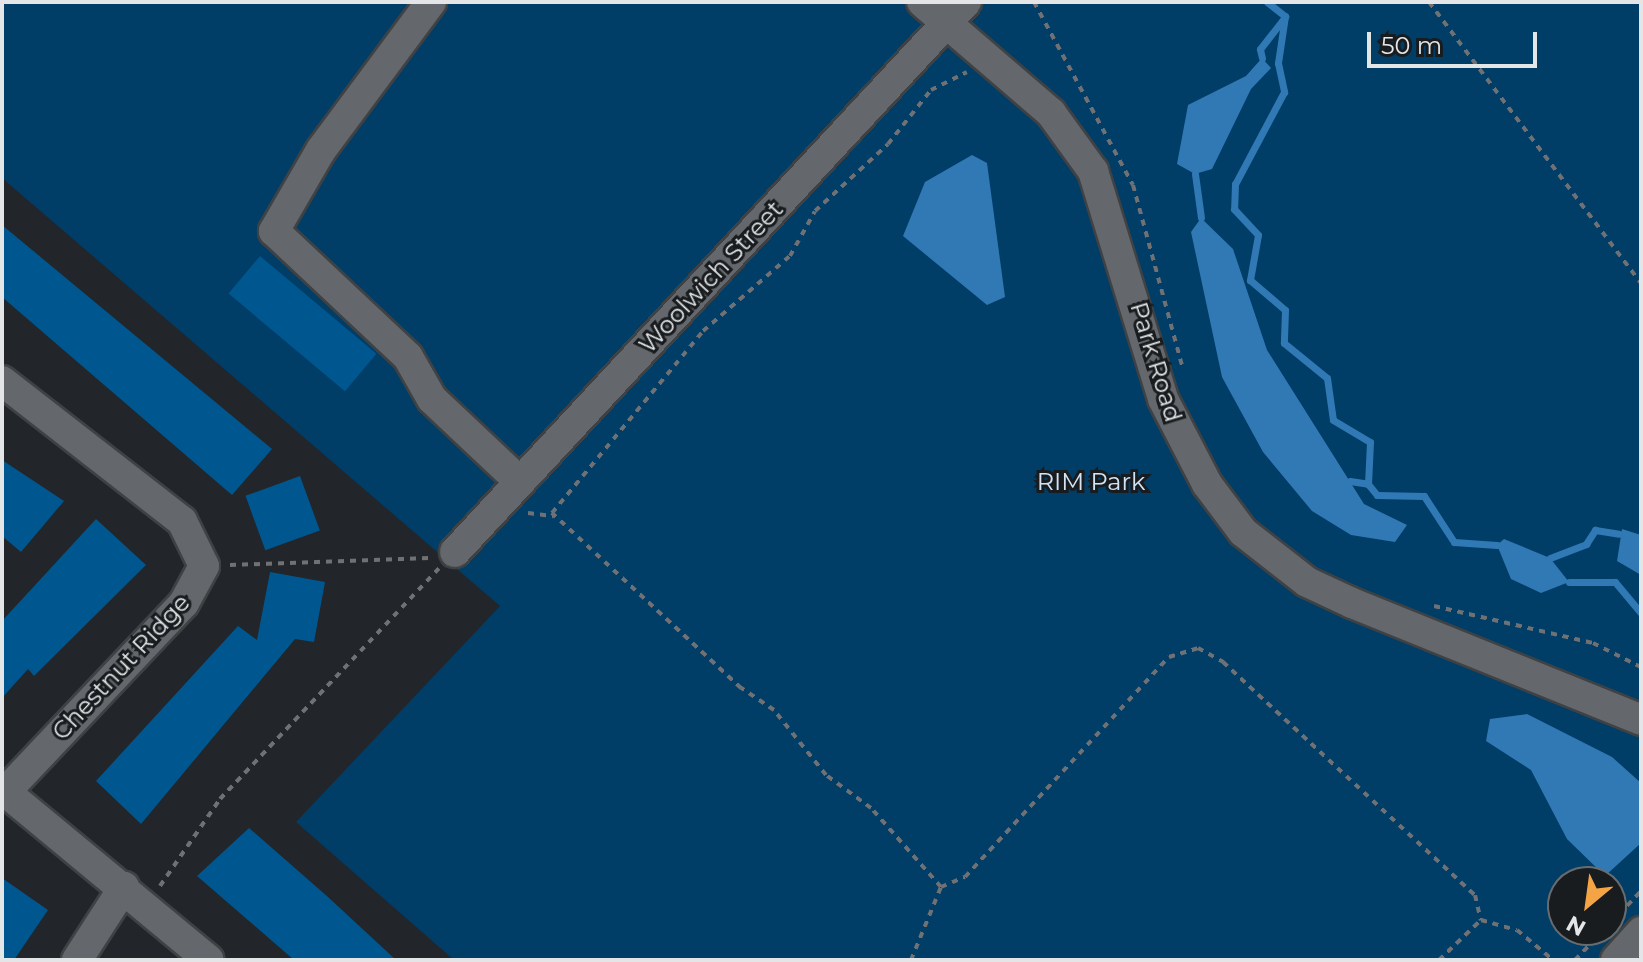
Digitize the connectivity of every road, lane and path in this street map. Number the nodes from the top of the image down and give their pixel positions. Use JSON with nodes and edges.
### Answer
{"nodes":[{"id":1,"x":431,"y":2,"type":"edge"},
{"id":2,"x":922,"y":2,"type":"edge"},
{"id":3,"x":1034,"y":2,"type":"edge"},
{"id":4,"x":1429,"y":2,"type":"edge"},
{"id":5,"x":957,"y":12,"type":"edge"},
{"id":6,"x":985,"y":53,"type":"junction"},
{"id":7,"x":1641,"y":283,"type":"edge"},
{"id":8,"x":2,"y":381,"type":"edge"},
{"id":9,"x":1187,"y":382,"type":"dead end"},
{"id":10,"x":520,"y":482,"type":"junction"},
{"id":11,"x":452,"y":555,"type":"junction"},
{"id":12,"x":204,"y":566,"type":"junction"},
{"id":13,"x":1419,"y":602,"type":"dead end"},
{"id":14,"x":1641,"y":667,"type":"edge"},
{"id":15,"x":1641,"y":720,"type":"edge"},
{"id":16,"x":3,"y":790,"type":"edge"},
{"id":17,"x":160,"y":886,"type":"dead end"},
{"id":18,"x":124,"y":887,"type":"junction"},
{"id":19,"x":941,"y":887,"type":"junction"},
{"id":20,"x":1641,"y":891,"type":"edge"},
{"id":21,"x":1627,"y":906,"type":"edge"},
{"id":22,"x":1481,"y":920,"type":"junction"},
{"id":23,"x":1641,"y":932,"type":"edge"},
{"id":24,"x":77,"y":960,"type":"edge"},
{"id":25,"x":209,"y":960,"type":"edge"},
{"id":26,"x":911,"y":960,"type":"edge"},
{"id":27,"x":1439,"y":960,"type":"edge"},
{"id":28,"x":1553,"y":960,"type":"edge"},
{"id":29,"x":1616,"y":960,"type":"edge"}],
"edges":[{"from":1,"to":10,"type":"street"},
{"from":2,"to":5,"type":"street","name":"Park Road"},
{"from":3,"to":9,"type":"path"},
{"from":4,"to":7,"type":"path"},
{"from":5,"to":6,"type":"street","name":"Park Road"},
{"from":5,"to":10,"type":"street","name":"Woolwich Street"},
{"from":6,"to":15,"type":"street","name":"Park Road"},
{"from":6,"to":19,"type":"path"},
{"from":8,"to":12,"type":"street","name":"Chestnut Ridge"},
{"from":10,"to":11,"type":"street","name":"Woolwich Street"},
{"from":11,"to":12,"type":"path"},
{"from":11,"to":17,"type":"path"},
{"from":12,"to":16,"type":"street","name":"Chestnut Ridge"},
{"from":13,"to":14,"type":"path"},
{"from":16,"to":18,"type":"street"},
{"from":18,"to":24,"type":"street"},
{"from":18,"to":25,"type":"street"},
{"from":19,"to":22,"type":"path"},
{"from":19,"to":26,"type":"path"},
{"from":20,"to":21,"type":"path"},
{"from":22,"to":27,"type":"path"},
{"from":22,"to":28,"type":"path"},
{"from":23,"to":29,"type":"street"}]}
